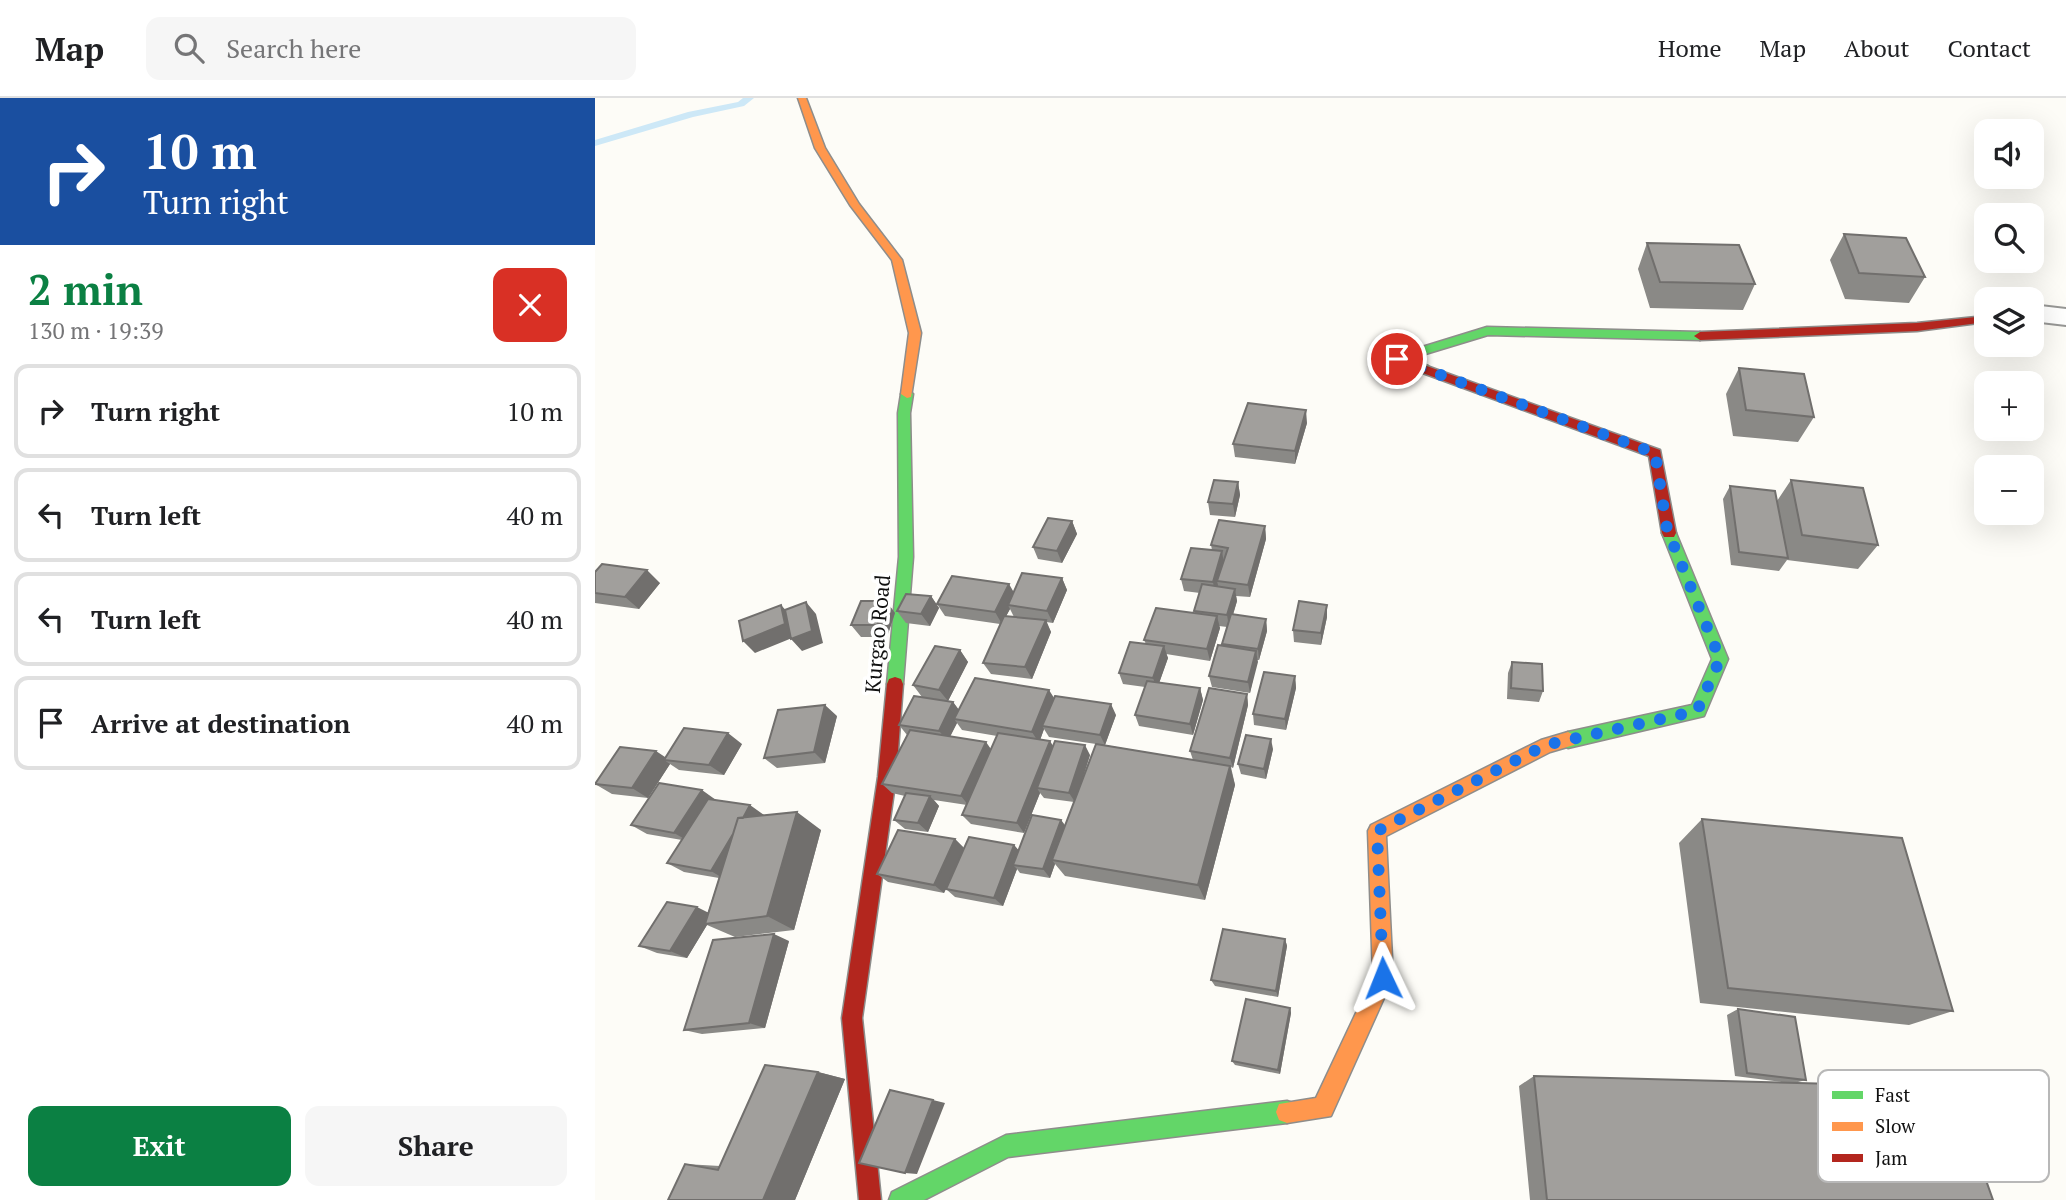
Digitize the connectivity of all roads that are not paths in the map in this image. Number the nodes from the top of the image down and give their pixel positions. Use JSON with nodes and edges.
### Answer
{"nodes":[{"id":1,"x":802,"y":98,"type":"edge"},
{"id":2,"x":2044,"y":314,"type":"edge"},
{"id":3,"x":2066,"y":317,"type":"edge"},
{"id":4,"x":1974,"y":320,"type":"edge"},
{"id":5,"x":870,"y":1200,"type":"edge"},
{"id":6,"x":900,"y":1200,"type":"edge"}],
"edges":[{"from":1,"to":5,"type":"street","name":"Kurgao Road"},
{"from":2,"to":3,"type":"street"},
{"from":4,"to":6,"type":"street"}]}
